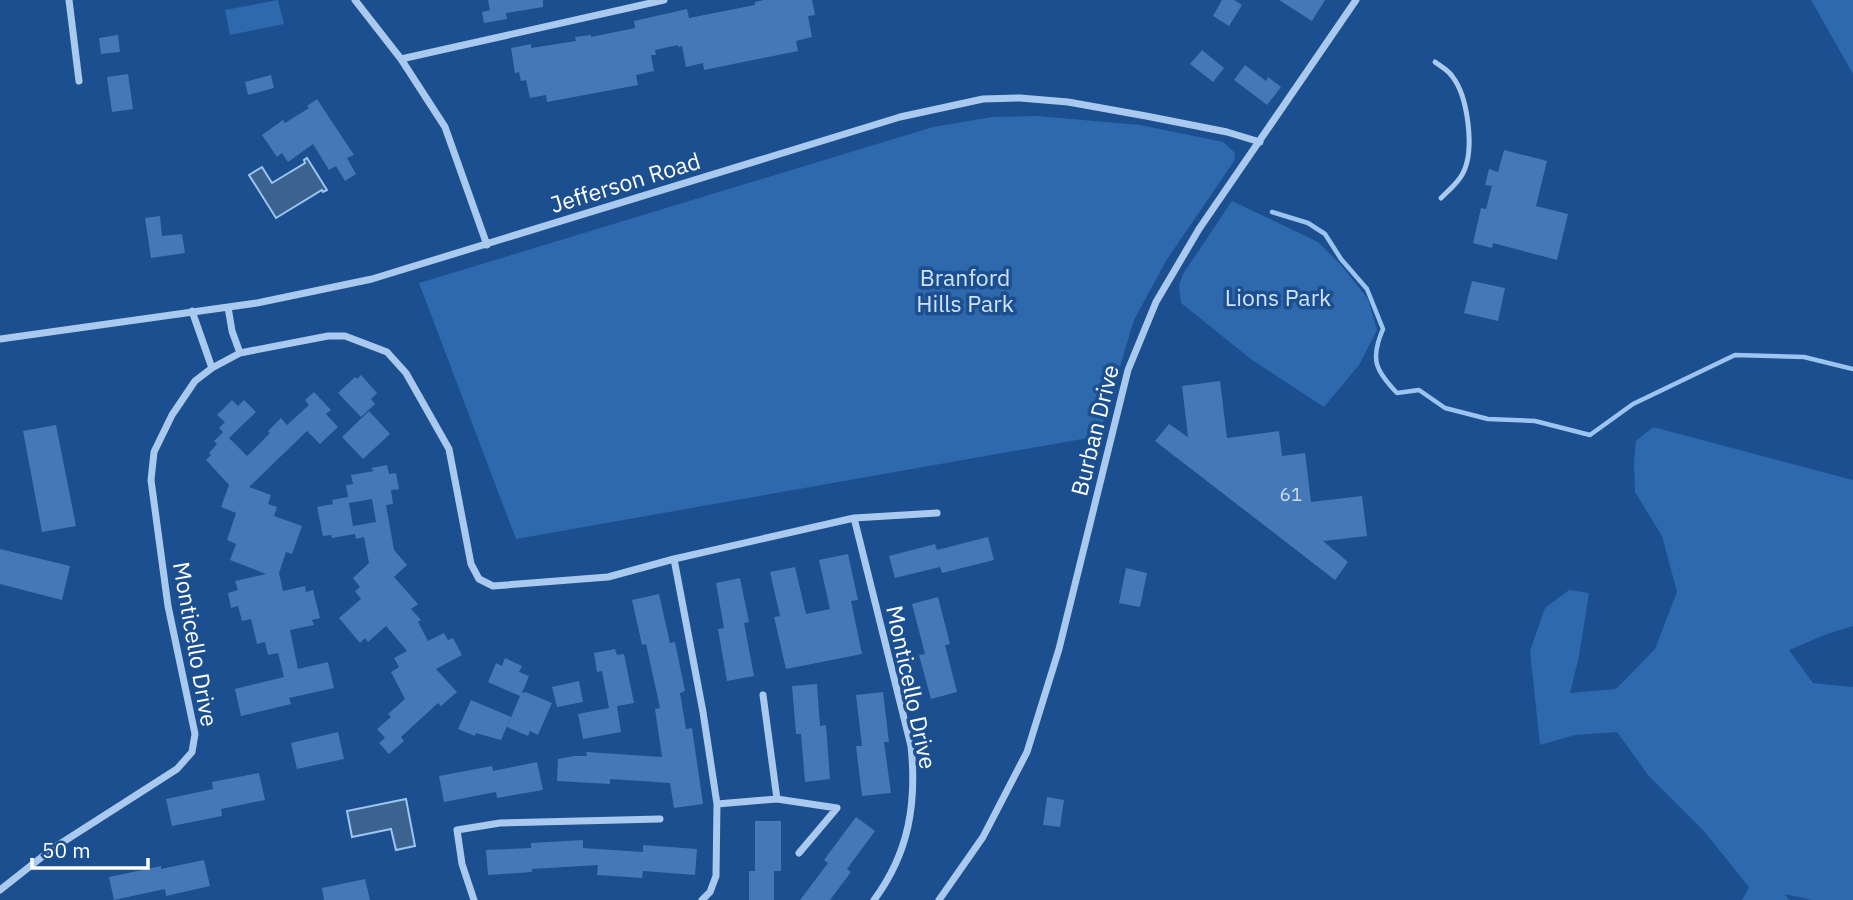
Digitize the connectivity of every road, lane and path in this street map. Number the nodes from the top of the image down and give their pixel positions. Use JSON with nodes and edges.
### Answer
{"nodes":[{"id":1,"x":69,"y":0,"type":"edge"},
{"id":2,"x":355,"y":0,"type":"edge"},
{"id":3,"x":660,"y":0,"type":"edge"},
{"id":4,"x":1356,"y":0,"type":"edge"},
{"id":5,"x":401,"y":59,"type":"junction"},
{"id":6,"x":1435,"y":62,"type":"dead end"},
{"id":7,"x":79,"y":81,"type":"dead end"},
{"id":8,"x":1260,"y":142,"type":"junction"},
{"id":9,"x":1441,"y":198,"type":"dead end"},
{"id":10,"x":487,"y":245,"type":"junction"},
{"id":11,"x":228,"y":307,"type":"junction"},
{"id":12,"x":192,"y":311,"type":"junction"},
{"id":13,"x":0,"y":339,"type":"edge"},
{"id":14,"x":240,"y":354,"type":"junction"},
{"id":15,"x":212,"y":368,"type":"junction"},
{"id":16,"x":937,"y":513,"type":"dead end"},
{"id":17,"x":854,"y":518,"type":"junction"},
{"id":18,"x":674,"y":559,"type":"junction"},
{"id":19,"x":763,"y":695,"type":"dead end"},
{"id":20,"x":777,"y":799,"type":"junction"},
{"id":21,"x":717,"y":804,"type":"junction"},
{"id":22,"x":660,"y":820,"type":"dead end"},
{"id":23,"x":799,"y":853,"type":"dead end"},
{"id":24,"x":0,"y":890,"type":"edge"},
{"id":25,"x":474,"y":900,"type":"edge"},
{"id":26,"x":702,"y":900,"type":"edge"},
{"id":27,"x":874,"y":900,"type":"edge"},
{"id":28,"x":939,"y":900,"type":"edge"}],
"edges":[{"from":1,"to":7,"type":"street"},
{"from":2,"to":5,"type":"street"},
{"from":3,"to":5,"type":"street"},
{"from":4,"to":8,"type":"street","name":"Burban Drive"},
{"from":5,"to":10,"type":"street"},
{"from":6,"to":9,"type":"lane"},
{"from":8,"to":10,"type":"street","name":"Jefferson Road"},
{"from":8,"to":28,"type":"street","name":"Burban Drive"},
{"from":10,"to":11,"type":"street","name":"Jefferson Road"},
{"from":11,"to":12,"type":"street","name":"Jefferson Road"},
{"from":11,"to":14,"type":"street"},
{"from":12,"to":13,"type":"street","name":"Jefferson Road"},
{"from":12,"to":15,"type":"street"},
{"from":14,"to":15,"type":"street","name":"Monticello Drive"},
{"from":14,"to":18,"type":"street","name":"Monticello Drive"},
{"from":15,"to":24,"type":"street","name":"Monticello Drive"},
{"from":16,"to":17,"type":"street","name":"Monticello Drive"},
{"from":17,"to":18,"type":"street","name":"Monticello Drive"},
{"from":17,"to":27,"type":"street","name":"Monticello Drive"},
{"from":18,"to":21,"type":"street"},
{"from":19,"to":20,"type":"street"},
{"from":20,"to":21,"type":"street"},
{"from":20,"to":23,"type":"street"},
{"from":21,"to":26,"type":"street"},
{"from":22,"to":25,"type":"street"}]}
